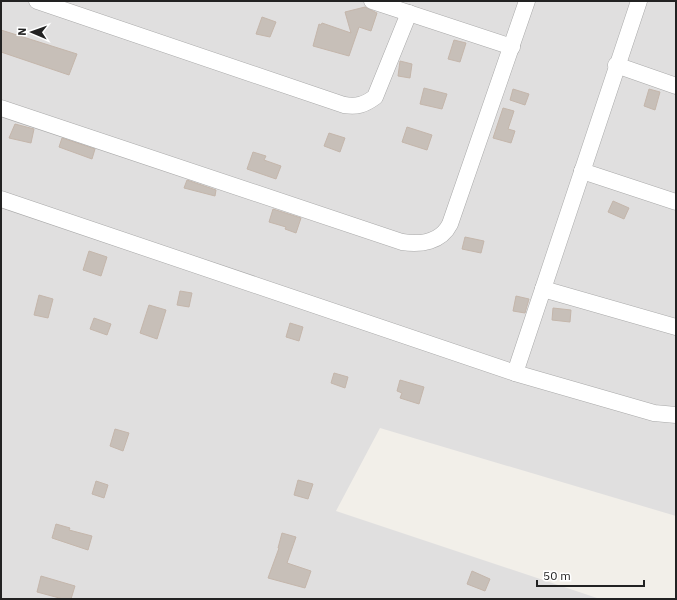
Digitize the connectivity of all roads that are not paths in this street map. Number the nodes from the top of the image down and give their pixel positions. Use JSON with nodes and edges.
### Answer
{"nodes":[{"id":1,"x":37,"y":1,"type":"edge"},
{"id":2,"x":372,"y":1,"type":"edge"},
{"id":3,"x":527,"y":1,"type":"edge"},
{"id":4,"x":639,"y":1,"type":"edge"},
{"id":5,"x":409,"y":13,"type":"junction"},
{"id":6,"x":512,"y":47,"type":"junction"},
{"id":7,"x":616,"y":65,"type":"junction"},
{"id":8,"x":676,"y":86,"type":"edge"},
{"id":9,"x":1,"y":108,"type":"edge"},
{"id":10,"x":582,"y":170,"type":"junction"},
{"id":11,"x":1,"y":199,"type":"edge"},
{"id":12,"x":676,"y":202,"type":"edge"},
{"id":13,"x":543,"y":289,"type":"junction"},
{"id":14,"x":676,"y":327,"type":"edge"},
{"id":15,"x":514,"y":373,"type":"junction"},
{"id":16,"x":676,"y":415,"type":"edge"}],
"edges":[{"from":1,"to":5,"type":"street"},
{"from":2,"to":5,"type":"street"},
{"from":3,"to":6,"type":"street"},
{"from":4,"to":7,"type":"street"},
{"from":5,"to":6,"type":"street"},
{"from":6,"to":9,"type":"street"},
{"from":7,"to":8,"type":"street"},
{"from":7,"to":10,"type":"street"},
{"from":10,"to":12,"type":"street"},
{"from":10,"to":13,"type":"street"},
{"from":11,"to":15,"type":"street"},
{"from":13,"to":14,"type":"street"},
{"from":13,"to":15,"type":"street"},
{"from":15,"to":16,"type":"street"}]}
